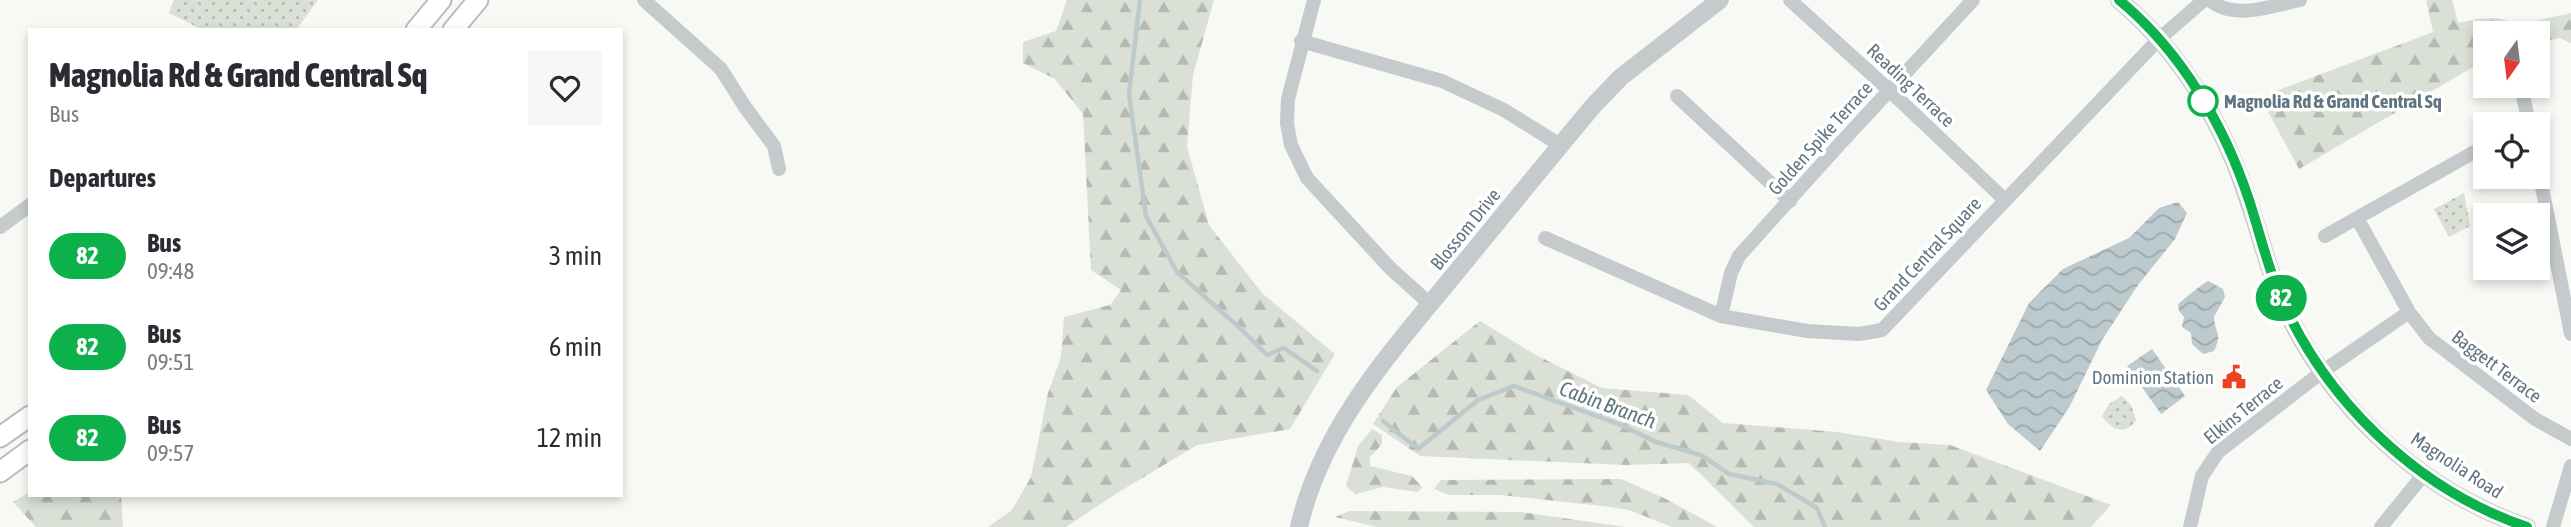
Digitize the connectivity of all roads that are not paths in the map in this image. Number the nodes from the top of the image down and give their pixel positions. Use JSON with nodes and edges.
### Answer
{"nodes":[{"id":1,"x":441,"y":0,"type":"edge"},
{"id":2,"x":478,"y":0,"type":"edge"},
{"id":3,"x":644,"y":0,"type":"edge"},
{"id":4,"x":1314,"y":0,"type":"edge"},
{"id":5,"x":1720,"y":0,"type":"edge"},
{"id":6,"x":1790,"y":0,"type":"edge"},
{"id":7,"x":1973,"y":0,"type":"edge"},
{"id":8,"x":2119,"y":0,"type":"edge"},
{"id":9,"x":2206,"y":0,"type":"edge"},
{"id":10,"x":2300,"y":0,"type":"edge"},
{"id":11,"x":418,"y":28,"type":"edge"},
{"id":12,"x":455,"y":28,"type":"edge"},
{"id":13,"x":2159,"y":39,"type":"junction"},
{"id":14,"x":1301,"y":41,"type":"junction"},
{"id":15,"x":1889,"y":90,"type":"junction"},
{"id":16,"x":1677,"y":96,"type":"dead end"},
{"id":17,"x":1560,"y":145,"type":"junction"},
{"id":18,"x":2473,"y":153,"type":"edge"},
{"id":19,"x":779,"y":169,"type":"dead end"},
{"id":20,"x":2542,"y":189,"type":"edge"},
{"id":21,"x":2005,"y":200,"type":"junction"},
{"id":22,"x":1790,"y":201,"type":"junction"},
{"id":23,"x":28,"y":206,"type":"edge"},
{"id":24,"x":2357,"y":218,"type":"junction"},
{"id":25,"x":0,"y":227,"type":"edge"},
{"id":26,"x":2325,"y":236,"type":"dead end"},
{"id":27,"x":1545,"y":238,"type":"dead end"},
{"id":28,"x":1430,"y":304,"type":"junction"},
{"id":29,"x":2409,"y":312,"type":"junction"},
{"id":30,"x":1721,"y":316,"type":"junction"},
{"id":31,"x":2571,"y":334,"type":"edge"},
{"id":32,"x":2322,"y":372,"type":"junction"},
{"id":33,"x":28,"y":417,"type":"edge"},
{"id":34,"x":0,"y":437,"type":"edge"},
{"id":35,"x":2571,"y":439,"type":"edge"},
{"id":36,"x":28,"y":451,"type":"edge"},
{"id":37,"x":2571,"y":466,"type":"edge"},
{"id":38,"x":1,"y":469,"type":"edge"},
{"id":39,"x":2424,"y":474,"type":"junction"},
{"id":40,"x":1299,"y":527,"type":"edge"},
{"id":41,"x":2190,"y":527,"type":"edge"},
{"id":42,"x":2381,"y":527,"type":"edge"},
{"id":43,"x":2527,"y":527,"type":"edge"},
{"id":44,"x":2553,"y":527,"type":"edge"}],
"edges":[{"from":1,"to":11,"type":"main road"},
{"from":2,"to":12,"type":"main road"},
{"from":3,"to":19,"type":"street"},
{"from":4,"to":14,"type":"street"},
{"from":5,"to":17,"type":"street","name":"Blossom Drive"},
{"from":6,"to":15,"type":"street","name":"Reading Terrace"},
{"from":7,"to":15,"type":"street","name":"Golden Spike Terrace"},
{"from":8,"to":13,"type":"street","name":"Magnolia Road"},
{"from":9,"to":10,"type":"street"},
{"from":9,"to":13,"type":"street","name":"Grand Central Square"},
{"from":13,"to":21,"type":"street","name":"Grand Central Square"},
{"from":13,"to":32,"type":"street","name":"Magnolia Road"},
{"from":14,"to":17,"type":"street"},
{"from":14,"to":28,"type":"street"},
{"from":15,"to":21,"type":"street","name":"Reading Terrace"},
{"from":15,"to":22,"type":"street","name":"Golden Spike Terrace"},
{"from":16,"to":22,"type":"street"},
{"from":17,"to":28,"type":"street","name":"Blossom Drive"},
{"from":18,"to":24,"type":"street"},
{"from":20,"to":31,"type":"street"},
{"from":21,"to":30,"type":"street","name":"Grand Central Square"},
{"from":22,"to":30,"type":"street","name":"Golden Spike Terrace"},
{"from":23,"to":25,"type":"street"},
{"from":24,"to":26,"type":"street"},
{"from":24,"to":29,"type":"street","name":"Baggett Terrace"},
{"from":27,"to":30,"type":"street","name":"Grand Central Square"},
{"from":28,"to":40,"type":"street","name":"Blossom Drive"},
{"from":29,"to":32,"type":"street"},
{"from":29,"to":35,"type":"street","name":"Baggett Terrace"},
{"from":32,"to":39,"type":"street","name":"Magnolia Road"},
{"from":32,"to":41,"type":"street","name":"Elkins Terrace"},
{"from":33,"to":34,"type":"main road"},
{"from":36,"to":38,"type":"main road"},
{"from":37,"to":44,"type":"street"},
{"from":39,"to":42,"type":"street"},
{"from":39,"to":43,"type":"street","name":"Magnolia Road"}]}
